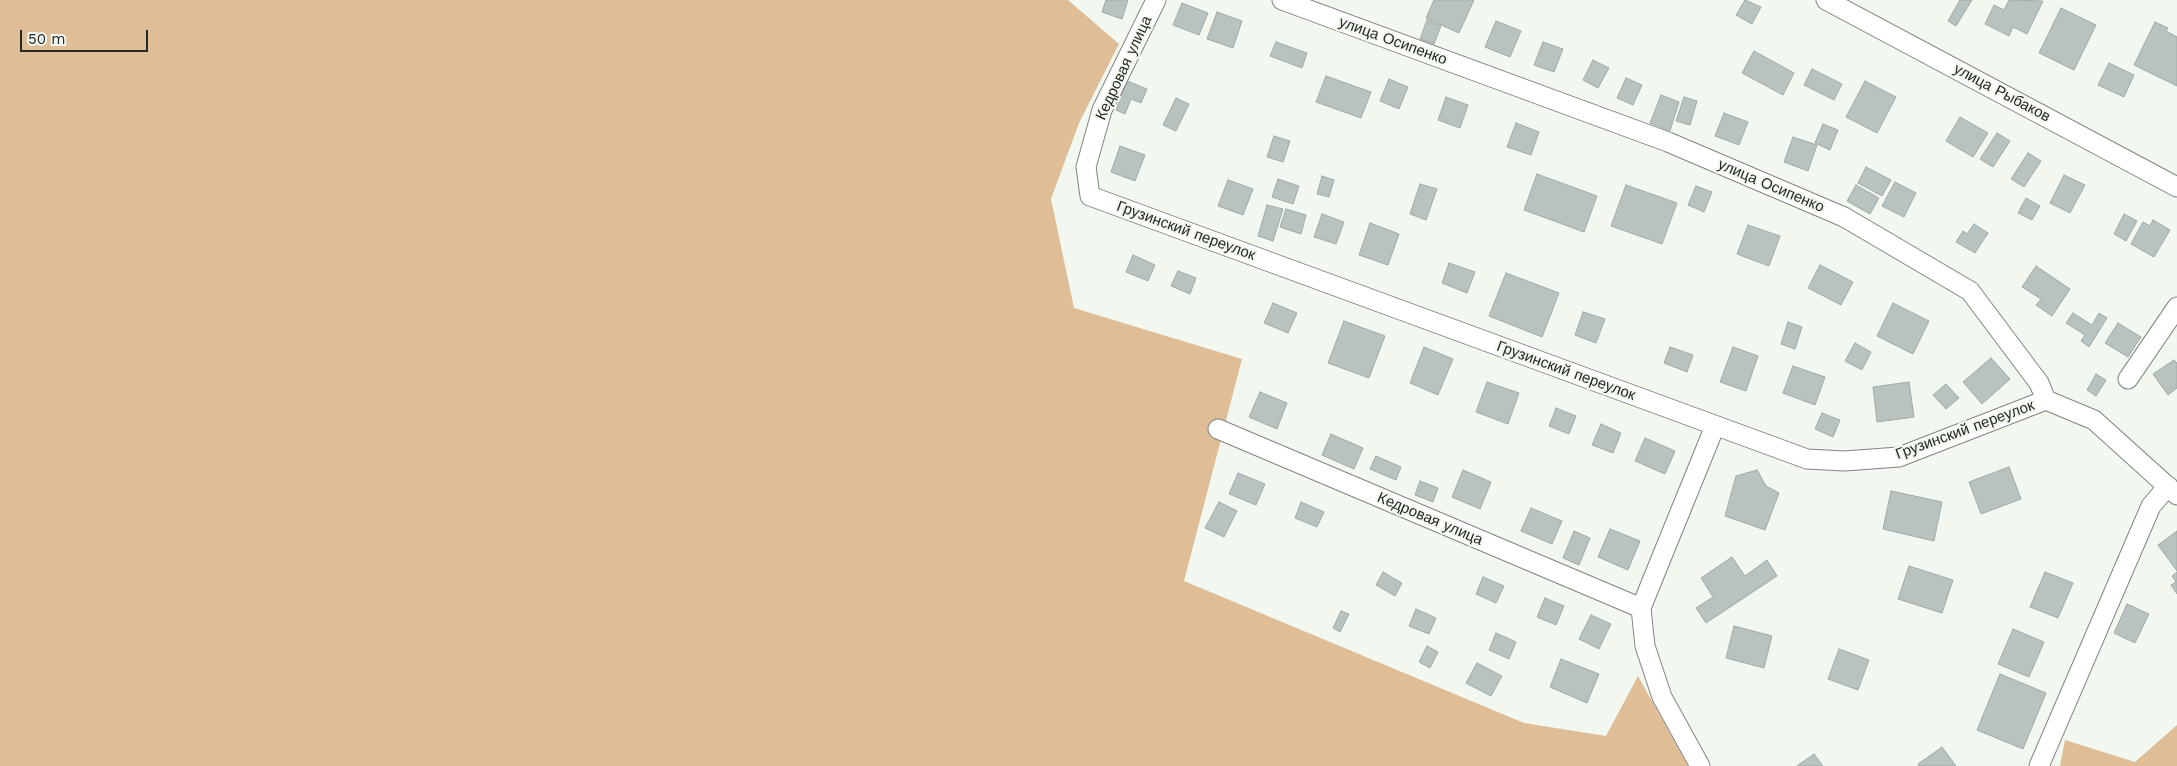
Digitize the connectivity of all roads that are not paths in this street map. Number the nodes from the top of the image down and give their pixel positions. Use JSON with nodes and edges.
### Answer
{"nodes":[{"id":1,"x":1156,"y":0,"type":"edge"},
{"id":2,"x":1282,"y":0,"type":"edge"},
{"id":3,"x":1826,"y":0,"type":"edge"},
{"id":4,"x":2177,"y":187,"type":"edge"},
{"id":5,"x":1090,"y":196,"type":"joint"},
{"id":6,"x":2177,"y":307,"type":"edge"},
{"id":7,"x":2128,"y":379,"type":"dead end"},
{"id":8,"x":2046,"y":400,"type":"junction"},
{"id":9,"x":1715,"y":426,"type":"junction"},
{"id":10,"x":1218,"y":429,"type":"dead end"},
{"id":11,"x":2172,"y":490,"type":"edge"},
{"id":12,"x":1641,"y":608,"type":"junction"},
{"id":13,"x":1700,"y":766,"type":"edge"},
{"id":14,"x":2039,"y":766,"type":"edge"}],
"edges":[{"from":1,"to":5,"type":"street","name":"Кедровая улица"},
{"from":2,"to":8,"type":"street","name":"улица Осипенко"},
{"from":3,"to":4,"type":"street","name":"улица Рыбаков"},
{"from":5,"to":9,"type":"street","name":"Грузинский переулок"},
{"from":6,"to":7,"type":"street"},
{"from":8,"to":9,"type":"street","name":"Грузинский переулок"},
{"from":8,"to":11,"type":"street"},
{"from":9,"to":12,"type":"street"},
{"from":10,"to":12,"type":"street","name":"Кедровая улица"},
{"from":11,"to":14,"type":"street"},
{"from":12,"to":13,"type":"street"}]}
